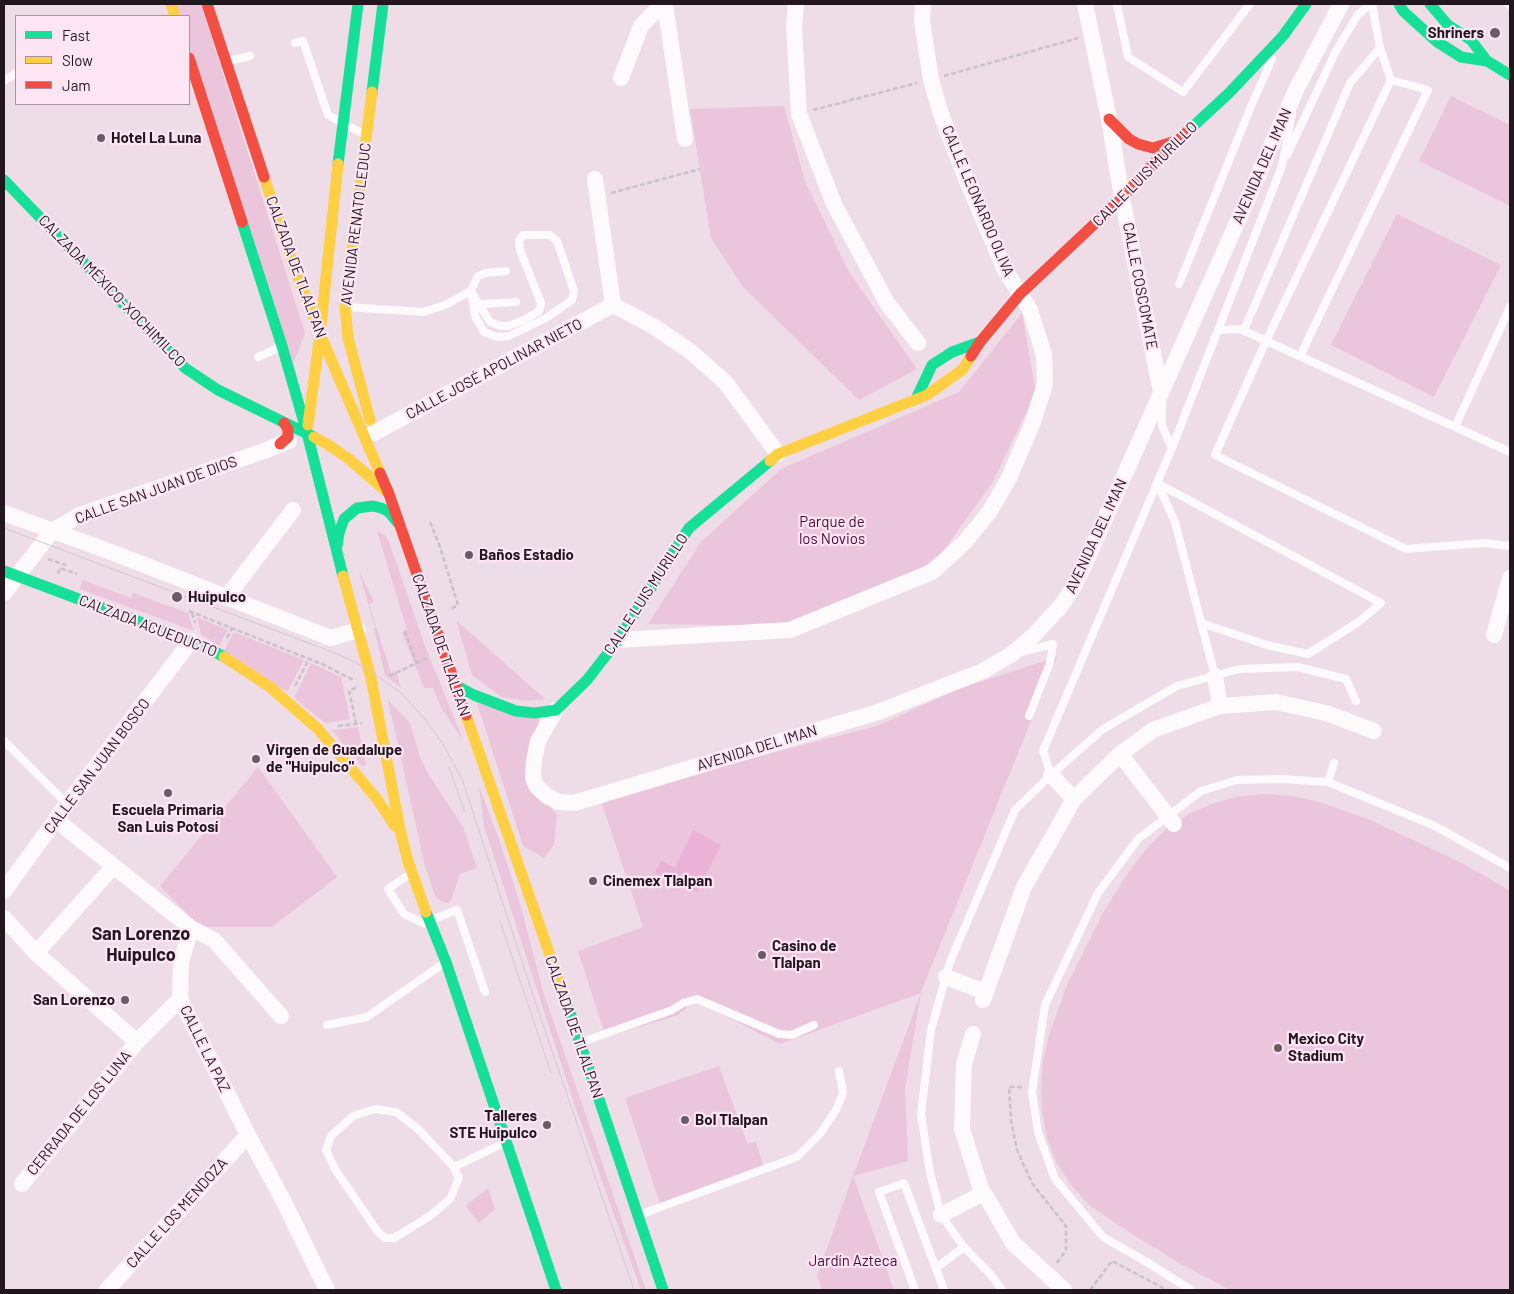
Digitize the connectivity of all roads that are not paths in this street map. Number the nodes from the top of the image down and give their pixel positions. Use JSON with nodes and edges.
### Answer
{"nodes":[{"id":1,"x":207,"y":4,"type":"edge"},
{"id":2,"x":358,"y":4,"type":"edge"},
{"id":3,"x":382,"y":4,"type":"edge"},
{"id":4,"x":664,"y":4,"type":"edge"},
{"id":5,"x":796,"y":4,"type":"edge"},
{"id":6,"x":923,"y":4,"type":"edge"},
{"id":7,"x":1085,"y":4,"type":"edge"},
{"id":8,"x":1117,"y":4,"type":"edge"},
{"id":9,"x":1250,"y":4,"type":"edge"},
{"id":10,"x":1306,"y":4,"type":"edge"},
{"id":11,"x":1341,"y":4,"type":"edge"},
{"id":12,"x":1371,"y":4,"type":"edge"},
{"id":13,"x":1399,"y":4,"type":"edge"},
{"id":14,"x":1430,"y":4,"type":"edge"},
{"id":15,"x":1283,"y":36,"type":"junction"},
{"id":16,"x":295,"y":43,"type":"dead end"},
{"id":17,"x":1380,"y":48,"type":"junction"},
{"id":18,"x":250,"y":56,"type":"dead end"},
{"id":19,"x":190,"y":61,"type":"edge"},
{"id":20,"x":1486,"y":61,"type":"junction"},
{"id":21,"x":225,"y":62,"type":"junction"},
{"id":22,"x":15,"y":74,"type":"edge"},
{"id":23,"x":1510,"y":75,"type":"edge"},
{"id":24,"x":621,"y":78,"type":"dead end"},
{"id":25,"x":1391,"y":80,"type":"junction"},
{"id":26,"x":4,"y":81,"type":"edge"},
{"id":27,"x":1297,"y":88,"type":"junction"},
{"id":28,"x":1110,"y":119,"type":"junction"},
{"id":29,"x":344,"y":125,"type":"junction"},
{"id":30,"x":367,"y":136,"type":"junction"},
{"id":31,"x":685,"y":139,"type":"dead end"},
{"id":32,"x":1177,"y":141,"type":"junction"},
{"id":33,"x":1282,"y":166,"type":"junction"},
{"id":34,"x":595,"y":179,"type":"dead end"},
{"id":35,"x":4,"y":180,"type":"edge"},
{"id":36,"x":1122,"y":198,"type":"junction"},
{"id":37,"x":329,"y":238,"type":"junction"},
{"id":38,"x":287,"y":246,"type":"junction"},
{"id":39,"x":318,"y":256,"type":"dead end"},
{"id":40,"x":302,"y":259,"type":"dead end"},
{"id":41,"x":506,"y":271,"type":"dead end"},
{"id":42,"x":1179,"y":284,"type":"dead end"},
{"id":43,"x":471,"y":291,"type":"junction"},
{"id":44,"x":1020,"y":294,"type":"junction"},
{"id":45,"x":516,"y":302,"type":"dead end"},
{"id":46,"x":541,"y":303,"type":"junction"},
{"id":47,"x":613,"y":305,"type":"junction"},
{"id":48,"x":345,"y":306,"type":"junction"},
{"id":49,"x":1510,"y":307,"type":"edge"},
{"id":50,"x":482,"y":308,"type":"junction"},
{"id":51,"x":554,"y":312,"type":"junction"},
{"id":52,"x":526,"y":324,"type":"junction"},
{"id":53,"x":1218,"y":330,"type":"junction"},
{"id":54,"x":1244,"y":330,"type":"junction"},
{"id":55,"x":320,"y":334,"type":"junction"},
{"id":56,"x":1266,"y":341,"type":"junction"},
{"id":57,"x":980,"y":342,"type":"junction"},
{"id":58,"x":918,"y":344,"type":"dead end"},
{"id":59,"x":282,"y":346,"type":"junction"},
{"id":60,"x":1300,"y":356,"type":"junction"},
{"id":61,"x":258,"y":357,"type":"dead end"},
{"id":62,"x":1161,"y":392,"type":"junction"},
{"id":63,"x":916,"y":399,"type":"junction"},
{"id":64,"x":284,"y":423,"type":"junction"},
{"id":65,"x":1455,"y":427,"type":"junction"},
{"id":66,"x":307,"y":433,"type":"junction"},
{"id":67,"x":374,"y":433,"type":"junction"},
{"id":68,"x":280,"y":444,"type":"junction"},
{"id":69,"x":1172,"y":448,"type":"junction"},
{"id":70,"x":1510,"y":452,"type":"edge"},
{"id":71,"x":778,"y":454,"type":"junction"},
{"id":72,"x":380,"y":470,"type":"junction"},
{"id":73,"x":1157,"y":483,"type":"junction"},
{"id":74,"x":389,"y":494,"type":"junction"},
{"id":75,"x":293,"y":510,"type":"dead end"},
{"id":76,"x":4,"y":513,"type":"edge"},
{"id":77,"x":398,"y":523,"type":"junction"},
{"id":78,"x":52,"y":531,"type":"junction"},
{"id":79,"x":1510,"y":546,"type":"edge"},
{"id":80,"x":337,"y":552,"type":"junction"},
{"id":81,"x":10,"y":574,"type":"edge"},
{"id":82,"x":1510,"y":578,"type":"edge"},
{"id":83,"x":4,"y":593,"type":"edge"},
{"id":84,"x":226,"y":598,"type":"junction"},
{"id":85,"x":1201,"y":623,"type":"junction"},
{"id":86,"x":358,"y":630,"type":"junction"},
{"id":87,"x":1494,"y":635,"type":"dead end"},
{"id":88,"x":618,"y":640,"type":"junction"},
{"id":89,"x":191,"y":642,"type":"junction"},
{"id":90,"x":1012,"y":654,"type":"junction"},
{"id":91,"x":1215,"y":676,"type":"junction"},
{"id":92,"x":455,"y":685,"type":"junction"},
{"id":93,"x":1356,"y":701,"type":"dead end"},
{"id":94,"x":1220,"y":706,"type":"junction"},
{"id":95,"x":556,"y":710,"type":"junction"},
{"id":96,"x":1028,"y":716,"type":"dead end"},
{"id":97,"x":1374,"y":731,"type":"dead end"},
{"id":98,"x":4,"y":741,"type":"edge"},
{"id":99,"x":1120,"y":754,"type":"junction"},
{"id":100,"x":1334,"y":763,"type":"dead end"},
{"id":101,"x":1051,"y":774,"type":"junction"},
{"id":102,"x":1328,"y":782,"type":"junction"},
{"id":103,"x":1074,"y":799,"type":"junction"},
{"id":104,"x":67,"y":804,"type":"junction"},
{"id":105,"x":56,"y":820,"type":"junction"},
{"id":106,"x":1174,"y":824,"type":"dead end"},
{"id":107,"x":401,"y":834,"type":"junction"},
{"id":108,"x":113,"y":867,"type":"junction"},
{"id":109,"x":1510,"y":868,"type":"edge"},
{"id":110,"x":412,"y":872,"type":"junction"},
{"id":111,"x":4,"y":891,"type":"edge"},
{"id":112,"x":4,"y":918,"type":"edge"},
{"id":113,"x":430,"y":924,"type":"junction"},
{"id":114,"x":191,"y":928,"type":"junction"},
{"id":115,"x":36,"y":953,"type":"junction"},
{"id":116,"x":446,"y":962,"type":"junction"},
{"id":117,"x":946,"y":977,"type":"junction"},
{"id":118,"x":485,"y":992,"type":"dead end"},
{"id":119,"x":180,"y":999,"type":"junction"},
{"id":120,"x":281,"y":1016,"type":"dead end"},
{"id":121,"x":814,"y":1025,"type":"dead end"},
{"id":122,"x":327,"y":1026,"type":"dead end"},
{"id":123,"x":973,"y":1034,"type":"dead end"},
{"id":124,"x":137,"y":1042,"type":"junction"},
{"id":125,"x":580,"y":1043,"type":"junction"},
{"id":126,"x":839,"y":1071,"type":"dead end"},
{"id":127,"x":248,"y":1135,"type":"junction"},
{"id":128,"x":506,"y":1142,"type":"junction"},
{"id":129,"x":454,"y":1167,"type":"junction"},
{"id":130,"x":22,"y":1184,"type":"dead end"},
{"id":131,"x":984,"y":1193,"type":"junction"},
{"id":132,"x":941,"y":1215,"type":"junction"},
{"id":133,"x":638,"y":1216,"type":"junction"},
{"id":134,"x":964,"y":1247,"type":"junction"},
{"id":135,"x":936,"y":1268,"type":"junction"},
{"id":136,"x":107,"y":1290,"type":"edge"},
{"id":137,"x":327,"y":1290,"type":"edge"},
{"id":138,"x":556,"y":1290,"type":"edge"},
{"id":139,"x":663,"y":1290,"type":"edge"},
{"id":140,"x":914,"y":1290,"type":"edge"},
{"id":141,"x":944,"y":1290,"type":"edge"},
{"id":142,"x":1002,"y":1290,"type":"edge"},
{"id":143,"x":1064,"y":1290,"type":"edge"},
{"id":144,"x":1191,"y":1290,"type":"edge"}],
"edges":[{"from":1,"to":21,"type":"main road","name":"CALZADA DE TLALPAN"},
{"from":2,"to":29,"type":"main road","name":"AVENIDA RENATO LEDUC"},
{"from":3,"to":30,"type":"main road","name":"AVENIDA RENATO LEDUC"},
{"from":4,"to":24,"type":"street"},
{"from":4,"to":31,"type":"street"},
{"from":5,"to":58,"type":"street"},
{"from":6,"to":44,"type":"street","name":"CALLE LEONARDO OLIVA"},
{"from":7,"to":28,"type":"street","name":"CALLE COSCOMATE"},
{"from":8,"to":9,"type":"lane"},
{"from":10,"to":15,"type":"main road","name":"CALLE LUIS MURILLO"},
{"from":11,"to":27,"type":"street","name":"AVENIDA DEL IMAN"},
{"from":12,"to":17,"type":"lane"},
{"from":12,"to":33,"type":"lane"},
{"from":13,"to":20,"type":"main road"},
{"from":14,"to":20,"type":"main road"},
{"from":15,"to":32,"type":"main road","name":"CALLE LUIS MURILLO"},
{"from":15,"to":42,"type":"lane"},
{"from":16,"to":29,"type":"lane"},
{"from":17,"to":25,"type":"lane"},
{"from":17,"to":54,"type":"lane"},
{"from":18,"to":21,"type":"lane"},
{"from":19,"to":59,"type":"main road"},
{"from":20,"to":23,"type":"main road"},
{"from":21,"to":38,"type":"main road","name":"CALZADA DE TLALPAN"},
{"from":22,"to":26,"type":"lane"},
{"from":25,"to":56,"type":"lane"},
{"from":25,"to":60,"type":"lane"},
{"from":27,"to":33,"type":"lane"},
{"from":27,"to":62,"type":"street","name":"AVENIDA DEL IMAN"},
{"from":28,"to":32,"type":"main road"},
{"from":28,"to":36,"type":"street","name":"CALLE COSCOMATE"},
{"from":29,"to":30,"type":"lane"},
{"from":29,"to":37,"type":"main road","name":"AVENIDA RENATO LEDUC"},
{"from":30,"to":48,"type":"main road","name":"AVENIDA RENATO LEDUC"},
{"from":32,"to":36,"type":"main road","name":"CALLE LUIS MURILLO"},
{"from":33,"to":53,"type":"lane"},
{"from":34,"to":47,"type":"street"},
{"from":35,"to":64,"type":"main road","name":"CALZADA MÉXICO-XOCHIMILCO"},
{"from":36,"to":44,"type":"main road","name":"CALLE LUIS MURILLO"},
{"from":36,"to":62,"type":"street","name":"CALLE COSCOMATE"},
{"from":37,"to":39,"type":"main road"},
{"from":37,"to":55,"type":"main road","name":"AVENIDA RENATO LEDUC"},
{"from":38,"to":40,"type":"main road"},
{"from":38,"to":55,"type":"main road","name":"CALZADA DE TLALPAN"},
{"from":41,"to":43,"type":"lane"},
{"from":43,"to":48,"type":"lane"},
{"from":43,"to":50,"type":"lane"},
{"from":43,"to":52,"type":"lane"},
{"from":44,"to":57,"type":"main road","name":"CALLE LUIS MURILLO"},
{"from":44,"to":88,"type":"street","name":"CALLE LEONARDO OLIVA"},
{"from":45,"to":50,"type":"lane"},
{"from":46,"to":51,"type":"lane"},
{"from":46,"to":51,"type":"lane"},
{"from":46,"to":52,"type":"lane"},
{"from":47,"to":67,"type":"street","name":"CALLE JOSÉ APOLINAR NIETO"},
{"from":47,"to":71,"type":"street"},
{"from":48,"to":67,"type":"main road","name":"AVENIDA RENATO LEDUC"},
{"from":49,"to":65,"type":"lane"},
{"from":50,"to":52,"type":"lane"},
{"from":51,"to":52,"type":"lane"},
{"from":53,"to":54,"type":"lane"},
{"from":53,"to":69,"type":"lane"},
{"from":54,"to":56,"type":"lane"},
{"from":55,"to":66,"type":"main road","name":"AVENIDA RENATO LEDUC"},
{"from":55,"to":72,"type":"main road","name":"CALZADA DE TLALPAN"},
{"from":56,"to":60,"type":"lane"},
{"from":56,"to":79,"type":"lane"},
{"from":57,"to":63,"type":"main road","name":"CALLE LUIS MURILLO"},
{"from":57,"to":63,"type":"main road"},
{"from":59,"to":61,"type":"lane"},
{"from":59,"to":66,"type":"main road"},
{"from":60,"to":65,"type":"lane"},
{"from":62,"to":69,"type":"lane"},
{"from":62,"to":90,"type":"street","name":"AVENIDA DEL IMAN"},
{"from":63,"to":71,"type":"main road","name":"CALLE LUIS MURILLO"},
{"from":64,"to":66,"type":"main road","name":"CALZADA MÉXICO-XOCHIMILCO"},
{"from":64,"to":68,"type":"main road"},
{"from":65,"to":70,"type":"lane"},
{"from":66,"to":68,"type":"street","name":"CALLE SAN JUAN DE DIOS"},
{"from":66,"to":74,"type":"main road","name":"CALZADA MÉXICO-XOCHIMILCO"},
{"from":66,"to":80,"type":"main road"},
{"from":67,"to":72,"type":"main road","name":"AVENIDA RENATO LEDUC"},
{"from":68,"to":78,"type":"street","name":"CALLE SAN JUAN DE DIOS"},
{"from":69,"to":73,"type":"lane"},
{"from":71,"to":88,"type":"main road","name":"CALLE LUIS MURILLO"},
{"from":72,"to":74,"type":"main road","name":"CALZADA DE TLALPAN"},
{"from":73,"to":85,"type":"lane"},
{"from":73,"to":85,"type":"lane"},
{"from":73,"to":101,"type":"lane"},
{"from":74,"to":77,"type":"main road","name":"CALZADA DE TLALPAN"},
{"from":75,"to":84,"type":"street"},
{"from":76,"to":78,"type":"street"},
{"from":77,"to":80,"type":"main road"},
{"from":77,"to":92,"type":"main road","name":"CALZADA DE TLALPAN"},
{"from":78,"to":81,"type":"street","name":"CALLE SAN JUAN DE DIOS"},
{"from":78,"to":84,"type":"street"},
{"from":80,"to":86,"type":"main road"},
{"from":81,"to":83,"type":"street","name":"CALLE SAN JUAN DE DIOS"},
{"from":81,"to":89,"type":"main road","name":"CALZADA ACUEDUCTO"},
{"from":82,"to":87,"type":"street"},
{"from":84,"to":86,"type":"street"},
{"from":85,"to":91,"type":"lane"},
{"from":86,"to":107,"type":"main road"},
{"from":88,"to":95,"type":"main road","name":"CALLE LUIS MURILLO"},
{"from":89,"to":104,"type":"street","name":"CALLE SAN JUAN BOSCO"},
{"from":89,"to":107,"type":"main road","name":"CALZADA ACUEDUCTO"},
{"from":90,"to":95,"type":"street","name":"AVENIDA DEL IMAN"},
{"from":90,"to":96,"type":"lane"},
{"from":91,"to":93,"type":"lane"},
{"from":91,"to":94,"type":"street"},
{"from":91,"to":101,"type":"lane"},
{"from":92,"to":95,"type":"main road"},
{"from":92,"to":125,"type":"main road","name":"CALZADA DE TLALPAN"},
{"from":94,"to":97,"type":"street"},
{"from":94,"to":99,"type":"street"},
{"from":98,"to":104,"type":"lane"},
{"from":99,"to":103,"type":"street"},
{"from":99,"to":106,"type":"street"},
{"from":100,"to":102,"type":"lane"},
{"from":101,"to":103,"type":"street"},
{"from":101,"to":117,"type":"lane"},
{"from":102,"to":109,"type":"lane"},
{"from":102,"to":144,"type":"lane"},
{"from":103,"to":117,"type":"street"},
{"from":104,"to":105,"type":"street","name":"CALLE SAN JUAN BOSCO"},
{"from":105,"to":108,"type":"street"},
{"from":105,"to":111,"type":"street","name":"CALLE SAN JUAN BOSCO"},
{"from":107,"to":110,"type":"main road"},
{"from":108,"to":114,"type":"street"},
{"from":108,"to":115,"type":"street"},
{"from":110,"to":113,"type":"main road"},
{"from":110,"to":113,"type":"lane"},
{"from":112,"to":115,"type":"street"},
{"from":113,"to":116,"type":"main road"},
{"from":113,"to":118,"type":"lane"},
{"from":114,"to":119,"type":"street","name":"CALLE LA PAZ"},
{"from":114,"to":120,"type":"street"},
{"from":115,"to":124,"type":"street"},
{"from":116,"to":122,"type":"lane"},
{"from":116,"to":128,"type":"main road"},
{"from":117,"to":132,"type":"lane"},
{"from":119,"to":124,"type":"street","name":"CERRADA DE LOS LUNA"},
{"from":119,"to":127,"type":"street","name":"CALLE LA PAZ"},
{"from":121,"to":125,"type":"lane"},
{"from":123,"to":131,"type":"street"},
{"from":124,"to":130,"type":"street","name":"CERRADA DE LOS LUNA"},
{"from":125,"to":133,"type":"main road","name":"CALZADA DE TLALPAN"},
{"from":126,"to":133,"type":"lane"},
{"from":127,"to":136,"type":"street","name":"CALLE LOS MENDOZA"},
{"from":127,"to":137,"type":"street","name":"CALLE LA PAZ"},
{"from":128,"to":129,"type":"lane"},
{"from":128,"to":138,"type":"main road"},
{"from":129,"to":129,"type":"lane"},
{"from":131,"to":132,"type":"street"},
{"from":131,"to":143,"type":"street"},
{"from":132,"to":134,"type":"lane"},
{"from":133,"to":139,"type":"main road","name":"CALZADA DE TLALPAN"},
{"from":134,"to":135,"type":"lane"},
{"from":134,"to":142,"type":"lane"},
{"from":135,"to":140,"type":"lane"},
{"from":135,"to":141,"type":"lane"}]}
